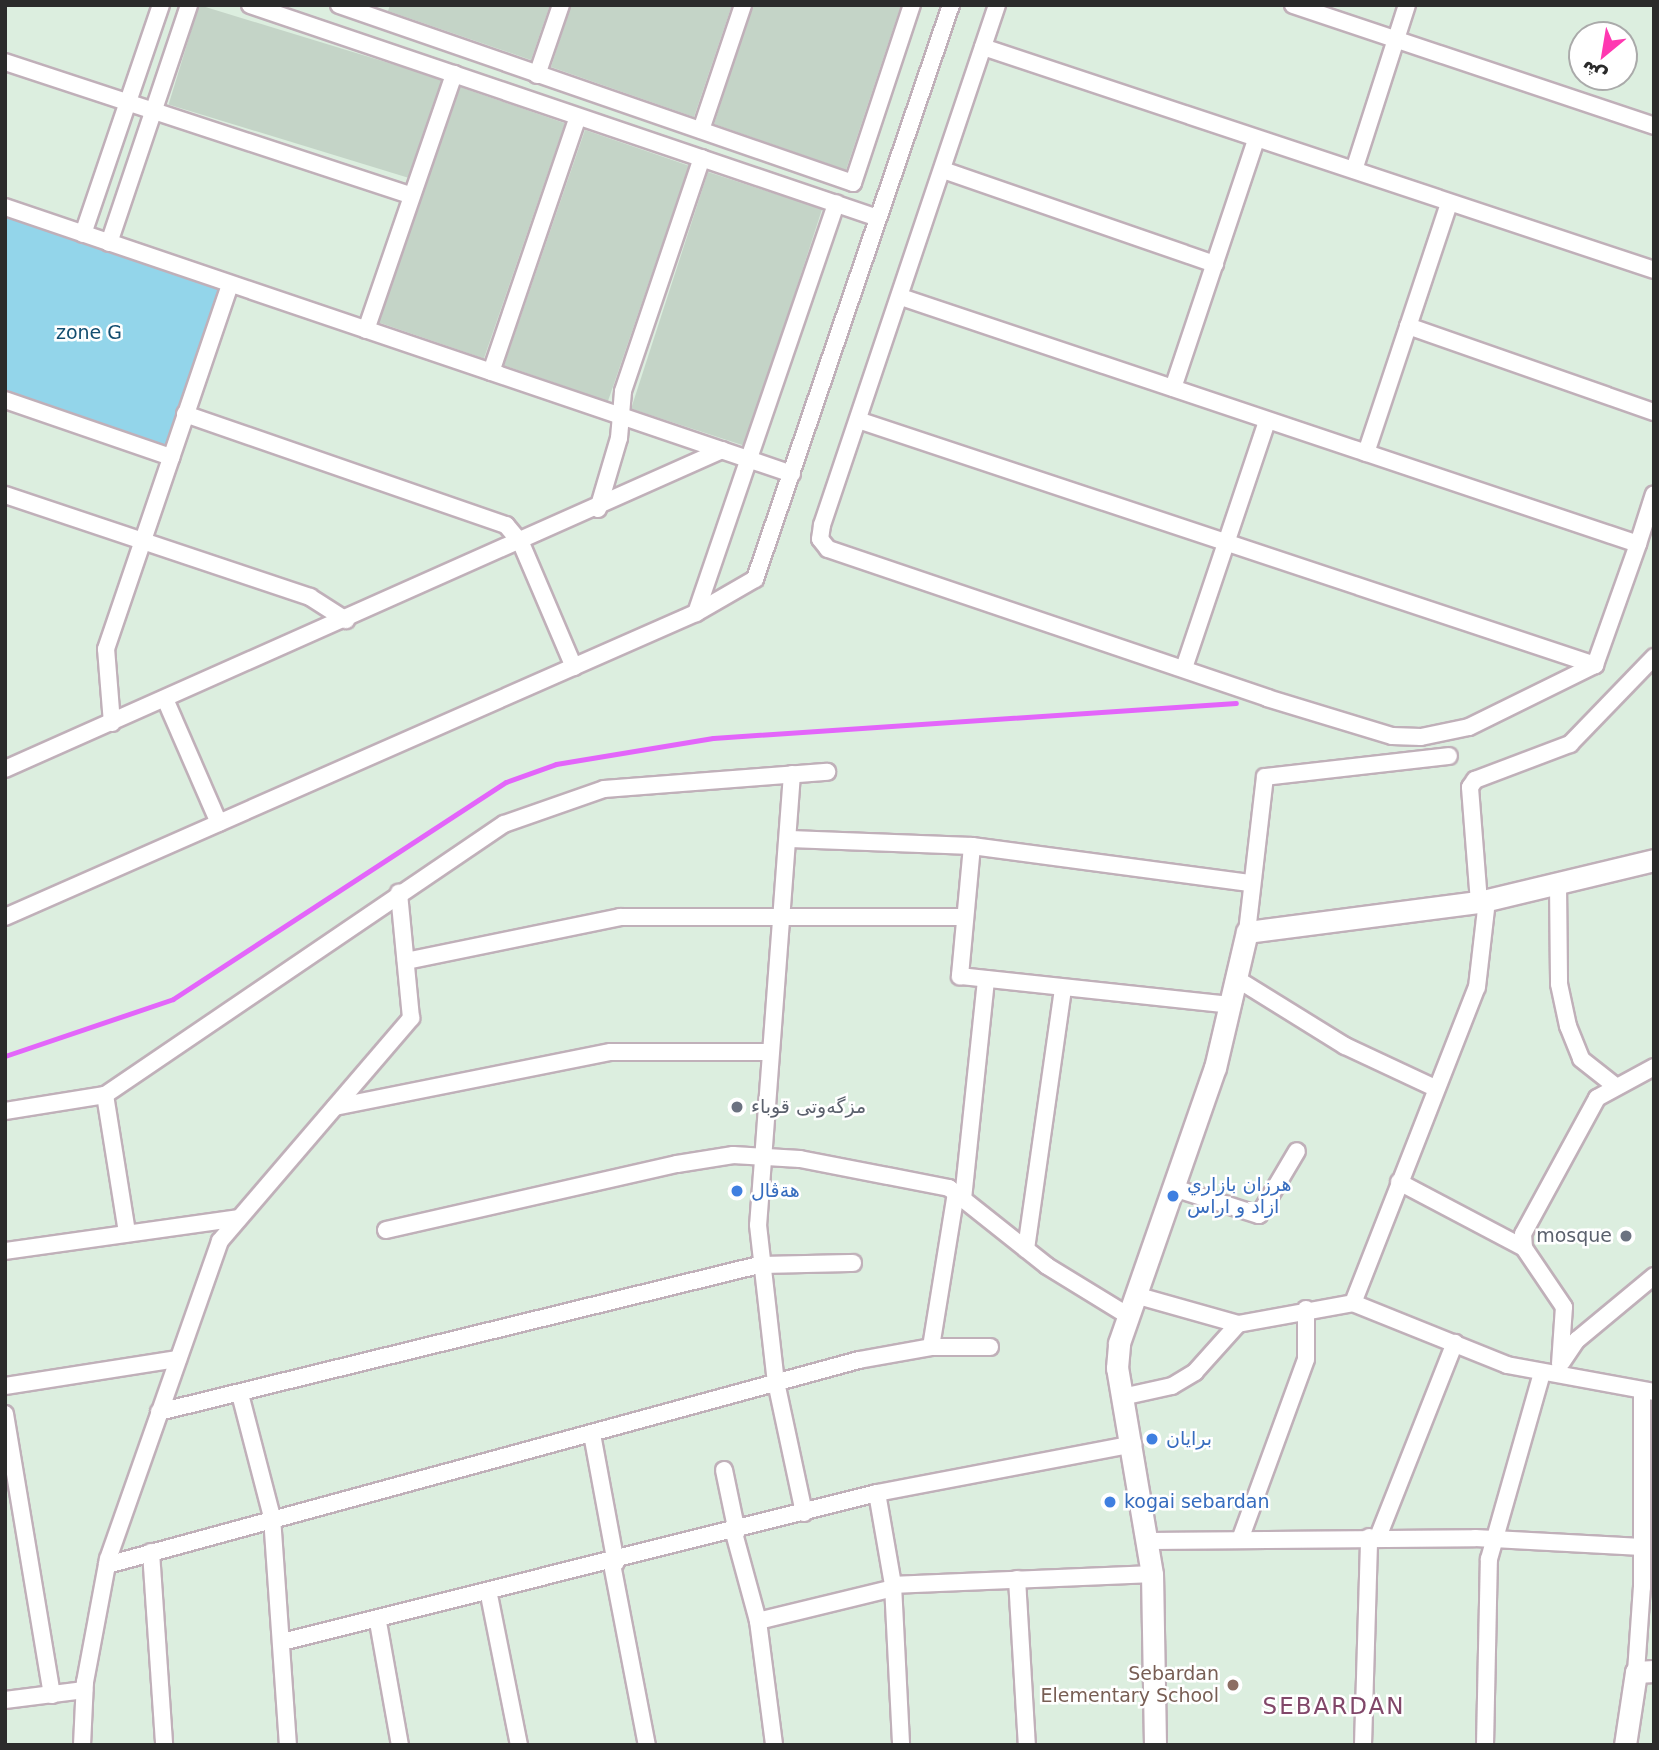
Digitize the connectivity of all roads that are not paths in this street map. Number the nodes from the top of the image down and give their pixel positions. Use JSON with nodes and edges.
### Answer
{"nodes":[{"id":1,"x":161,"y":5,"type":"edge"},
{"id":2,"x":189,"y":5,"type":"edge"},
{"id":3,"x":250,"y":5,"type":"edge"},
{"id":4,"x":339,"y":5,"type":"edge"},
{"id":5,"x":561,"y":5,"type":"edge"},
{"id":6,"x":743,"y":5,"type":"edge"},
{"id":7,"x":912,"y":5,"type":"edge"},
{"id":8,"x":951,"y":5,"type":"edge"},
{"id":9,"x":997,"y":5,"type":"edge"},
{"id":10,"x":1293,"y":5,"type":"edge"},
{"id":11,"x":1407,"y":5,"type":"edge"},
{"id":12,"x":385,"y":13,"type":"edge"},
{"id":13,"x":1395,"y":40,"type":"junction"},
{"id":14,"x":983,"y":47,"type":"junction"},
{"id":15,"x":5,"y":62,"type":"edge"},
{"id":16,"x":454,"y":74,"type":"junction"},
{"id":17,"x":537,"y":75,"type":"junction"},
{"id":18,"x":128,"y":102,"type":"junction"},
{"id":19,"x":153,"y":111,"type":"junction"},
{"id":20,"x":578,"y":117,"type":"junction"},
{"id":21,"x":1654,"y":126,"type":"edge"},
{"id":22,"x":701,"y":130,"type":"junction"},
{"id":23,"x":1256,"y":140,"type":"junction"},
{"id":24,"x":702,"y":158,"type":"junction"},
{"id":25,"x":943,"y":170,"type":"junction"},
{"id":26,"x":1354,"y":170,"type":"junction"},
{"id":27,"x":412,"y":196,"type":"junction"},
{"id":28,"x":1449,"y":203,"type":"junction"},
{"id":29,"x":836,"y":204,"type":"junction"},
{"id":30,"x":5,"y":207,"type":"edge"},
{"id":31,"x":878,"y":218,"type":"junction"},
{"id":32,"x":83,"y":234,"type":"junction"},
{"id":33,"x":109,"y":243,"type":"junction"},
{"id":34,"x":1215,"y":264,"type":"junction"},
{"id":35,"x":1654,"y":270,"type":"edge"},
{"id":36,"x":230,"y":284,"type":"junction"},
{"id":37,"x":901,"y":297,"type":"junction"},
{"id":38,"x":1408,"y":326,"type":"junction"},
{"id":39,"x":366,"y":330,"type":"junction"},
{"id":40,"x":491,"y":372,"type":"junction"},
{"id":41,"x":1173,"y":388,"type":"junction"},
{"id":42,"x":5,"y":400,"type":"edge"},
{"id":43,"x":1654,"y":412,"type":"edge"},
{"id":44,"x":185,"y":414,"type":"junction"},
{"id":45,"x":622,"y":416,"type":"junction"},
{"id":46,"x":858,"y":420,"type":"junction"},
{"id":47,"x":1267,"y":421,"type":"junction"},
{"id":48,"x":722,"y":450,"type":"junction"},
{"id":49,"x":1366,"y":453,"type":"junction"},
{"id":50,"x":171,"y":457,"type":"junction"},
{"id":51,"x":749,"y":460,"type":"junction"},
{"id":52,"x":792,"y":474,"type":"junction"},
{"id":53,"x":1654,"y":494,"type":"edge"},
{"id":54,"x":5,"y":495,"type":"edge"},
{"id":55,"x":598,"y":509,"type":"junction"},
{"id":56,"x":143,"y":539,"type":"junction"},
{"id":57,"x":1227,"y":541,"type":"junction"},
{"id":58,"x":521,"y":543,"type":"junction"},
{"id":59,"x":1638,"y":544,"type":"junction"},
{"id":60,"x":696,"y":613,"type":"junction"},
{"id":61,"x":346,"y":620,"type":"junction"},
{"id":62,"x":1654,"y":657,"type":"edge"},
{"id":63,"x":1595,"y":665,"type":"junction"},
{"id":64,"x":574,"y":667,"type":"junction"},
{"id":65,"x":1184,"y":668,"type":"junction"},
{"id":66,"x":165,"y":699,"type":"junction"},
{"id":67,"x":112,"y":723,"type":"junction"},
{"id":68,"x":1449,"y":756,"type":"dead end"},
{"id":69,"x":5,"y":769,"type":"edge"},
{"id":70,"x":827,"y":772,"type":"dead end"},
{"id":71,"x":792,"y":774,"type":"junction"},
{"id":72,"x":219,"y":823,"type":"junction"},
{"id":73,"x":790,"y":839,"type":"junction"},
{"id":74,"x":972,"y":846,"type":"junction"},
{"id":75,"x":1654,"y":860,"type":"edge"},
{"id":76,"x":1250,"y":883,"type":"junction"},
{"id":77,"x":1558,"y":884,"type":"junction"},
{"id":78,"x":399,"y":893,"type":"junction"},
{"id":79,"x":1483,"y":901,"type":"junction"},
{"id":80,"x":783,"y":915,"type":"junction"},
{"id":81,"x":5,"y":917,"type":"edge"},
{"id":82,"x":964,"y":917,"type":"junction"},
{"id":83,"x":1247,"y":932,"type":"junction"},
{"id":84,"x":406,"y":961,"type":"junction"},
{"id":85,"x":986,"y":979,"type":"junction"},
{"id":86,"x":1237,"y":979,"type":"junction"},
{"id":87,"x":1063,"y":989,"type":"junction"},
{"id":88,"x":1231,"y":1005,"type":"junction"},
{"id":89,"x":766,"y":1052,"type":"junction"},
{"id":90,"x":1654,"y":1068,"type":"edge"},
{"id":91,"x":1614,"y":1085,"type":"junction"},
{"id":92,"x":1435,"y":1088,"type":"junction"},
{"id":93,"x":105,"y":1094,"type":"junction"},
{"id":94,"x":335,"y":1107,"type":"junction"},
{"id":95,"x":5,"y":1111,"type":"edge"},
{"id":96,"x":1297,"y":1151,"type":"dead end"},
{"id":97,"x":759,"y":1155,"type":"junction"},
{"id":98,"x":1399,"y":1182,"type":"junction"},
{"id":99,"x":1177,"y":1189,"type":"junction"},
{"id":100,"x":959,"y":1196,"type":"junction"},
{"id":101,"x":239,"y":1218,"type":"junction"},
{"id":102,"x":386,"y":1230,"type":"dead end"},
{"id":103,"x":127,"y":1233,"type":"junction"},
{"id":104,"x":1524,"y":1248,"type":"junction"},
{"id":105,"x":1026,"y":1249,"type":"junction"},
{"id":106,"x":5,"y":1251,"type":"edge"},
{"id":107,"x":853,"y":1263,"type":"dead end"},
{"id":108,"x":759,"y":1265,"type":"junction"},
{"id":109,"x":1654,"y":1276,"type":"edge"},
{"id":110,"x":1136,"y":1295,"type":"junction"},
{"id":111,"x":1353,"y":1303,"type":"junction"},
{"id":112,"x":1306,"y":1309,"type":"junction"},
{"id":113,"x":1127,"y":1315,"type":"junction"},
{"id":114,"x":1238,"y":1324,"type":"junction"},
{"id":115,"x":1455,"y":1343,"type":"junction"},
{"id":116,"x":931,"y":1347,"type":"junction"},
{"id":117,"x":990,"y":1347,"type":"dead end"},
{"id":118,"x":178,"y":1359,"type":"junction"},
{"id":119,"x":1552,"y":1371,"type":"junction"},
{"id":120,"x":776,"y":1382,"type":"junction"},
{"id":121,"x":5,"y":1386,"type":"edge"},
{"id":122,"x":1648,"y":1392,"type":"edge"},
{"id":123,"x":240,"y":1394,"type":"junction"},
{"id":124,"x":1122,"y":1397,"type":"junction"},
{"id":125,"x":159,"y":1412,"type":"junction"},
{"id":126,"x":5,"y":1414,"type":"edge"},
{"id":127,"x":592,"y":1434,"type":"junction"},
{"id":128,"x":1133,"y":1444,"type":"junction"},
{"id":129,"x":724,"y":1470,"type":"dead end"},
{"id":130,"x":1648,"y":1480,"type":"edge"},
{"id":131,"x":877,"y":1493,"type":"junction"},
{"id":132,"x":804,"y":1513,"type":"junction"},
{"id":133,"x":272,"y":1517,"type":"junction"},
{"id":134,"x":736,"y":1532,"type":"junction"},
{"id":135,"x":1373,"y":1537,"type":"junction"},
{"id":136,"x":1241,"y":1538,"type":"junction"},
{"id":137,"x":1494,"y":1539,"type":"junction"},
{"id":138,"x":1149,"y":1541,"type":"junction"},
{"id":139,"x":1642,"y":1547,"type":"junction"},
{"id":140,"x":151,"y":1552,"type":"junction"},
{"id":141,"x":614,"y":1563,"type":"junction"},
{"id":142,"x":107,"y":1565,"type":"junction"},
{"id":143,"x":1152,"y":1574,"type":"junction"},
{"id":144,"x":1017,"y":1580,"type":"junction"},
{"id":145,"x":893,"y":1587,"type":"junction"},
{"id":146,"x":489,"y":1595,"type":"junction"},
{"id":147,"x":758,"y":1621,"type":"junction"},
{"id":148,"x":378,"y":1622,"type":"junction"},
{"id":149,"x":282,"y":1642,"type":"junction"},
{"id":150,"x":1645,"y":1672,"type":"edge"},
{"id":151,"x":84,"y":1690,"type":"junction"},
{"id":152,"x":52,"y":1695,"type":"junction"},
{"id":153,"x":5,"y":1700,"type":"edge"},
{"id":154,"x":82,"y":1745,"type":"edge"},
{"id":155,"x":164,"y":1745,"type":"edge"},
{"id":156,"x":288,"y":1745,"type":"edge"},
{"id":157,"x":400,"y":1745,"type":"edge"},
{"id":158,"x":519,"y":1745,"type":"edge"},
{"id":159,"x":647,"y":1745,"type":"edge"},
{"id":160,"x":774,"y":1745,"type":"edge"},
{"id":161,"x":901,"y":1745,"type":"edge"},
{"id":162,"x":1027,"y":1745,"type":"edge"},
{"id":163,"x":1155,"y":1745,"type":"edge"},
{"id":164,"x":1363,"y":1745,"type":"edge"},
{"id":165,"x":1485,"y":1745,"type":"edge"},
{"id":166,"x":1625,"y":1745,"type":"edge"}],
"edges":[{"from":1,"to":18,"type":"street"},
{"from":2,"to":19,"type":"street"},
{"from":3,"to":16,"type":"street"},
{"from":4,"to":12,"type":"street"},
{"from":5,"to":17,"type":"street"},
{"from":6,"to":22,"type":"street"},
{"from":7,"to":22,"type":"street"},
{"from":8,"to":31,"type":"street"},
{"from":9,"to":14,"type":"street"},
{"from":10,"to":13,"type":"street"},
{"from":11,"to":13,"type":"street"},
{"from":12,"to":17,"type":"street"},
{"from":13,"to":21,"type":"street"},
{"from":13,"to":26,"type":"street"},
{"from":14,"to":23,"type":"street"},
{"from":14,"to":25,"type":"street"},
{"from":15,"to":18,"type":"street"},
{"from":16,"to":20,"type":"street"},
{"from":16,"to":27,"type":"street"},
{"from":17,"to":22,"type":"street"},
{"from":18,"to":19,"type":"street"},
{"from":18,"to":32,"type":"street"},
{"from":19,"to":27,"type":"street"},
{"from":19,"to":33,"type":"street"},
{"from":20,"to":24,"type":"street"},
{"from":20,"to":40,"type":"street"},
{"from":23,"to":26,"type":"street"},
{"from":23,"to":34,"type":"street"},
{"from":24,"to":29,"type":"street"},
{"from":24,"to":45,"type":"street"},
{"from":25,"to":34,"type":"street"},
{"from":25,"to":37,"type":"street"},
{"from":26,"to":28,"type":"street"},
{"from":27,"to":39,"type":"street"},
{"from":28,"to":35,"type":"street"},
{"from":28,"to":38,"type":"street"},
{"from":29,"to":31,"type":"street"},
{"from":29,"to":51,"type":"street"},
{"from":30,"to":32,"type":"street"},
{"from":31,"to":52,"type":"street"},
{"from":32,"to":33,"type":"street"},
{"from":33,"to":36,"type":"street"},
{"from":34,"to":41,"type":"street"},
{"from":36,"to":39,"type":"street"},
{"from":36,"to":44,"type":"street"},
{"from":37,"to":41,"type":"street"},
{"from":37,"to":46,"type":"street"},
{"from":38,"to":43,"type":"street"},
{"from":38,"to":49,"type":"street"},
{"from":39,"to":40,"type":"street"},
{"from":40,"to":45,"type":"street"},
{"from":41,"to":47,"type":"street"},
{"from":42,"to":50,"type":"street"},
{"from":44,"to":50,"type":"street"},
{"from":44,"to":58,"type":"street"},
{"from":45,"to":48,"type":"street"},
{"from":45,"to":55,"type":"street"},
{"from":46,"to":57,"type":"street"},
{"from":46,"to":65,"type":"street"},
{"from":47,"to":49,"type":"street"},
{"from":47,"to":57,"type":"street"},
{"from":48,"to":51,"type":"street"},
{"from":48,"to":55,"type":"street"},
{"from":49,"to":59,"type":"street"},
{"from":50,"to":56,"type":"street"},
{"from":51,"to":52,"type":"street"},
{"from":51,"to":60,"type":"street"},
{"from":52,"to":60,"type":"street"},
{"from":53,"to":59,"type":"street"},
{"from":54,"to":56,"type":"street"},
{"from":55,"to":58,"type":"street"},
{"from":56,"to":61,"type":"street"},
{"from":56,"to":67,"type":"street"},
{"from":57,"to":63,"type":"street"},
{"from":57,"to":65,"type":"street"},
{"from":58,"to":61,"type":"street"},
{"from":58,"to":64,"type":"street"},
{"from":59,"to":63,"type":"street"},
{"from":60,"to":64,"type":"street"},
{"from":61,"to":66,"type":"street"},
{"from":62,"to":79,"type":"street"},
{"from":63,"to":65,"type":"street"},
{"from":64,"to":72,"type":"street"},
{"from":66,"to":67,"type":"street"},
{"from":66,"to":72,"type":"street"},
{"from":67,"to":69,"type":"street"},
{"from":68,"to":76,"type":"street"},
{"from":70,"to":71,"type":"street"},
{"from":71,"to":73,"type":"street"},
{"from":71,"to":78,"type":"street"},
{"from":72,"to":81,"type":"street"},
{"from":73,"to":74,"type":"street"},
{"from":73,"to":80,"type":"street"},
{"from":74,"to":76,"type":"street"},
{"from":74,"to":82,"type":"street"},
{"from":75,"to":77,"type":"street"},
{"from":76,"to":83,"type":"street"},
{"from":77,"to":79,"type":"street"},
{"from":77,"to":91,"type":"street"},
{"from":78,"to":84,"type":"street"},
{"from":78,"to":93,"type":"street"},
{"from":79,"to":83,"type":"street"},
{"from":79,"to":92,"type":"street"},
{"from":80,"to":82,"type":"street"},
{"from":80,"to":84,"type":"street"},
{"from":80,"to":89,"type":"street"},
{"from":82,"to":85,"type":"street"},
{"from":83,"to":86,"type":"street"},
{"from":84,"to":94,"type":"street"},
{"from":85,"to":87,"type":"street"},
{"from":85,"to":100,"type":"street"},
{"from":86,"to":88,"type":"street"},
{"from":86,"to":92,"type":"street"},
{"from":87,"to":88,"type":"street"},
{"from":87,"to":105,"type":"street"},
{"from":88,"to":99,"type":"street"},
{"from":89,"to":94,"type":"street"},
{"from":89,"to":97,"type":"street"},
{"from":90,"to":91,"type":"street"},
{"from":91,"to":104,"type":"street"},
{"from":92,"to":98,"type":"street"},
{"from":93,"to":95,"type":"street"},
{"from":93,"to":103,"type":"street"},
{"from":94,"to":101,"type":"street"},
{"from":96,"to":99,"type":"street"},
{"from":97,"to":100,"type":"street"},
{"from":97,"to":102,"type":"street"},
{"from":97,"to":108,"type":"street"},
{"from":98,"to":104,"type":"street"},
{"from":98,"to":111,"type":"street"},
{"from":99,"to":110,"type":"street"},
{"from":100,"to":105,"type":"street"},
{"from":100,"to":116,"type":"street"},
{"from":101,"to":103,"type":"street"},
{"from":101,"to":118,"type":"street"},
{"from":103,"to":106,"type":"street"},
{"from":104,"to":119,"type":"street"},
{"from":105,"to":113,"type":"street"},
{"from":107,"to":108,"type":"street"},
{"from":108,"to":120,"type":"street"},
{"from":108,"to":123,"type":"street"},
{"from":109,"to":119,"type":"street"},
{"from":110,"to":113,"type":"street"},
{"from":110,"to":114,"type":"street"},
{"from":111,"to":112,"type":"street"},
{"from":111,"to":115,"type":"street"},
{"from":112,"to":114,"type":"street"},
{"from":112,"to":136,"type":"street"},
{"from":113,"to":124,"type":"street"},
{"from":114,"to":124,"type":"street"},
{"from":115,"to":119,"type":"street"},
{"from":115,"to":135,"type":"street"},
{"from":116,"to":117,"type":"street"},
{"from":116,"to":120,"type":"street"},
{"from":118,"to":121,"type":"street"},
{"from":118,"to":125,"type":"street"},
{"from":119,"to":122,"type":"street"},
{"from":119,"to":137,"type":"street"},
{"from":120,"to":127,"type":"street"},
{"from":120,"to":132,"type":"street"},
{"from":122,"to":130,"type":"street"},
{"from":123,"to":125,"type":"street"},
{"from":123,"to":133,"type":"street"},
{"from":124,"to":128,"type":"street"},
{"from":125,"to":142,"type":"street"},
{"from":126,"to":152,"type":"street"},
{"from":127,"to":133,"type":"street"},
{"from":127,"to":141,"type":"street"},
{"from":128,"to":131,"type":"street"},
{"from":128,"to":138,"type":"street"},
{"from":129,"to":134,"type":"street"},
{"from":130,"to":139,"type":"street"},
{"from":131,"to":132,"type":"street"},
{"from":131,"to":145,"type":"street"},
{"from":132,"to":134,"type":"street"},
{"from":133,"to":140,"type":"street"},
{"from":133,"to":149,"type":"street"},
{"from":134,"to":141,"type":"street"},
{"from":134,"to":147,"type":"street"},
{"from":135,"to":136,"type":"street"},
{"from":135,"to":137,"type":"street"},
{"from":135,"to":164,"type":"street"},
{"from":136,"to":138,"type":"street"},
{"from":137,"to":139,"type":"street"},
{"from":137,"to":165,"type":"street"},
{"from":138,"to":143,"type":"street"},
{"from":139,"to":150,"type":"street"},
{"from":140,"to":142,"type":"street"},
{"from":140,"to":155,"type":"street"},
{"from":141,"to":146,"type":"street"},
{"from":141,"to":159,"type":"street"},
{"from":142,"to":151,"type":"street"},
{"from":143,"to":144,"type":"street"},
{"from":143,"to":163,"type":"street"},
{"from":144,"to":145,"type":"street"},
{"from":144,"to":162,"type":"street"},
{"from":145,"to":147,"type":"street"},
{"from":145,"to":161,"type":"street"},
{"from":146,"to":148,"type":"street"},
{"from":146,"to":158,"type":"street"},
{"from":147,"to":160,"type":"street"},
{"from":148,"to":149,"type":"street"},
{"from":148,"to":157,"type":"street"},
{"from":149,"to":156,"type":"street"},
{"from":150,"to":166,"type":"street"},
{"from":151,"to":152,"type":"street"},
{"from":151,"to":154,"type":"street"},
{"from":152,"to":153,"type":"street"}]}
